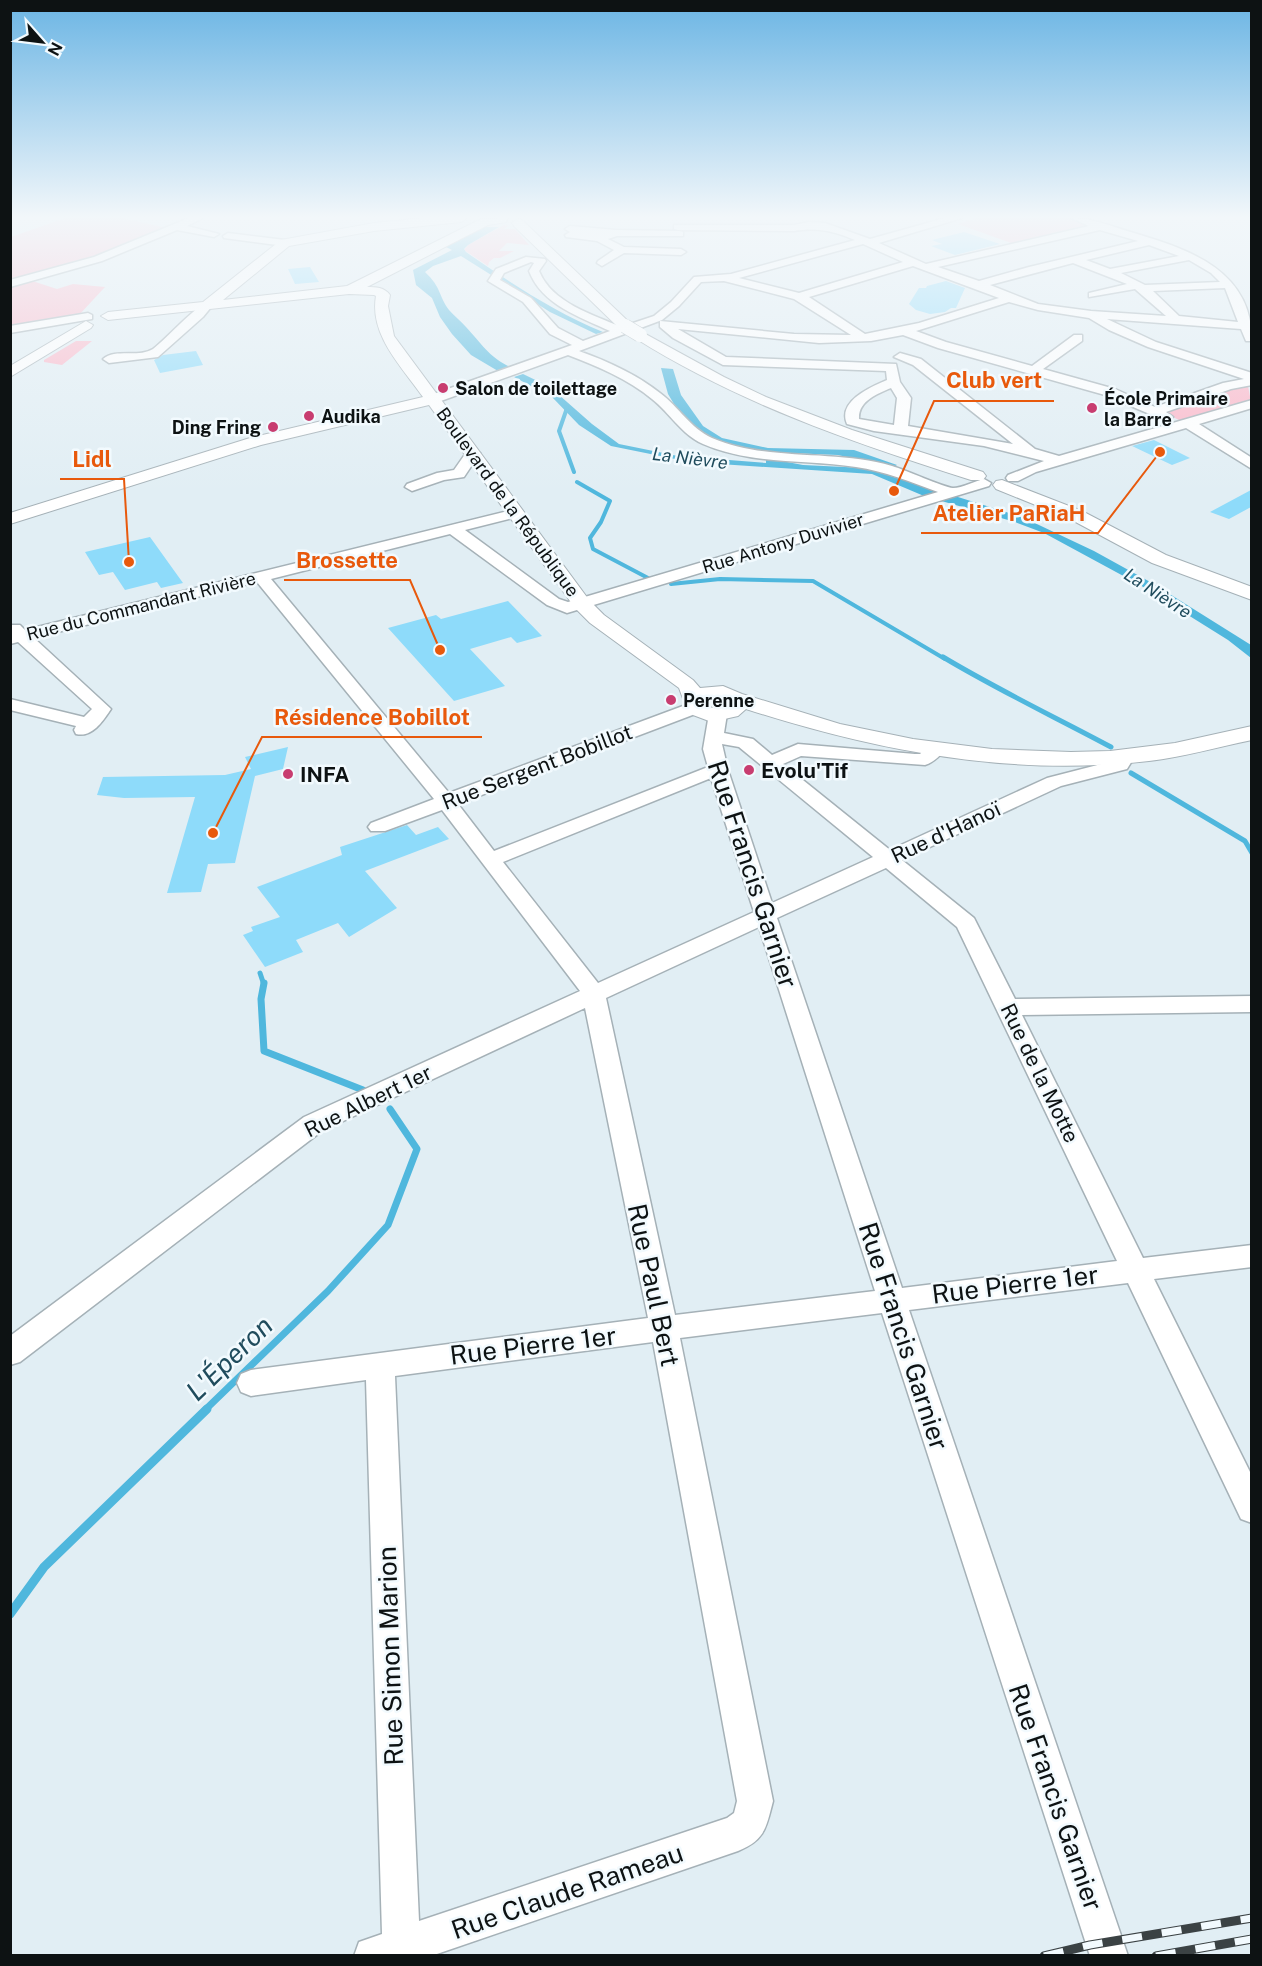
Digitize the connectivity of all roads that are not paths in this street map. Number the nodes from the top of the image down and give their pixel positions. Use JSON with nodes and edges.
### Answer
{"nodes":[{"id":1,"x":174,"y":310,"type":"edge"},
{"id":2,"x":203,"y":310,"type":"edge"},
{"id":3,"x":382,"y":310,"type":"edge"},
{"id":4,"x":535,"y":310,"type":"edge"},
{"id":5,"x":585,"y":310,"type":"edge"},
{"id":6,"x":618,"y":310,"type":"edge"},
{"id":7,"x":668,"y":310,"type":"edge"},
{"id":8,"x":822,"y":310,"type":"edge"},
{"id":9,"x":973,"y":310,"type":"edge"},
{"id":10,"x":1058,"y":310,"type":"edge"},
{"id":11,"x":1168,"y":310,"type":"edge"},
{"id":12,"x":1238,"y":310,"type":"edge"},
{"id":13,"x":1240,"y":314,"type":"junction"},
{"id":14,"x":1090,"y":315,"type":"junction"},
{"id":15,"x":1176,"y":319,"type":"junction"},
{"id":16,"x":88,"y":323,"type":"junction"},
{"id":17,"x":665,"y":325,"type":"junction"},
{"id":18,"x":637,"y":328,"type":"junction"},
{"id":19,"x":10,"y":330,"type":"edge"},
{"id":20,"x":731,"y":330,"type":"junction"},
{"id":21,"x":904,"y":331,"type":"junction"},
{"id":22,"x":1249,"y":332,"type":"edge"},
{"id":23,"x":867,"y":337,"type":"junction"},
{"id":24,"x":1078,"y":338,"type":"dead end"},
{"id":25,"x":696,"y":345,"type":"junction"},
{"id":26,"x":942,"y":345,"type":"junction"},
{"id":27,"x":583,"y":346,"type":"junction"},
{"id":28,"x":569,"y":351,"type":"junction"},
{"id":29,"x":109,"y":359,"type":"dead end"},
{"id":30,"x":897,"y":360,"type":"junction"},
{"id":31,"x":1033,"y":371,"type":"junction"},
{"id":32,"x":10,"y":373,"type":"edge"},
{"id":33,"x":1251,"y":379,"type":"edge"},
{"id":34,"x":894,"y":382,"type":"junction"},
{"id":35,"x":433,"y":399,"type":"junction"},
{"id":36,"x":1251,"y":404,"type":"edge"},
{"id":37,"x":1154,"y":412,"type":"junction"},
{"id":38,"x":1184,"y":424,"type":"junction"},
{"id":39,"x":903,"y":429,"type":"junction"},
{"id":40,"x":1029,"y":450,"type":"junction"},
{"id":41,"x":473,"y":453,"type":"junction"},
{"id":42,"x":1060,"y":460,"type":"junction"},
{"id":43,"x":1251,"y":465,"type":"edge"},
{"id":44,"x":997,"y":478,"type":"junction"},
{"id":45,"x":412,"y":487,"type":"dead end"},
{"id":46,"x":952,"y":492,"type":"junction"},
{"id":47,"x":516,"y":513,"type":"junction"},
{"id":48,"x":10,"y":519,"type":"edge"},
{"id":49,"x":452,"y":528,"type":"junction"},
{"id":50,"x":260,"y":576,"type":"junction"},
{"id":51,"x":1251,"y":578,"type":"edge"},
{"id":52,"x":1251,"y":594,"type":"edge"},
{"id":53,"x":582,"y":604,"type":"junction"},
{"id":54,"x":14,"y":633,"type":"edge"},
{"id":55,"x":10,"y":704,"type":"edge"},
{"id":56,"x":715,"y":709,"type":"junction"},
{"id":57,"x":1251,"y":733,"type":"edge"},
{"id":58,"x":936,"y":748,"type":"junction"},
{"id":59,"x":1126,"y":756,"type":"junction"},
{"id":60,"x":1034,"y":757,"type":"junction"},
{"id":61,"x":770,"y":763,"type":"junction"},
{"id":62,"x":718,"y":770,"type":"junction"},
{"id":63,"x":1054,"y":782,"type":"junction"},
{"id":64,"x":446,"y":802,"type":"junction"},
{"id":65,"x":378,"y":827,"type":"dead end"},
{"id":66,"x":889,"y":858,"type":"junction"},
{"id":67,"x":490,"y":860,"type":"junction"},
{"id":68,"x":766,"y":915,"type":"junction"},
{"id":69,"x":594,"y":994,"type":"junction"},
{"id":70,"x":1251,"y":1004,"type":"edge"},
{"id":71,"x":1008,"y":1007,"type":"junction"},
{"id":72,"x":1251,"y":1256,"type":"edge"},
{"id":73,"x":1136,"y":1269,"type":"junction"},
{"id":74,"x":892,"y":1299,"type":"junction"},
{"id":75,"x":664,"y":1328,"type":"junction"},
{"id":76,"x":10,"y":1353,"type":"edge"},
{"id":77,"x":380,"y":1365,"type":"junction"},
{"id":78,"x":251,"y":1383,"type":"dead end"},
{"id":79,"x":1251,"y":1509,"type":"edge"},
{"id":80,"x":753,"y":1815,"type":"joint"},
{"id":81,"x":387,"y":1951,"type":"edge"},
{"id":82,"x":1109,"y":1956,"type":"edge"}],
"edges":[{"from":1,"to":16,"type":"main road"},
{"from":2,"to":29,"type":"street"},
{"from":3,"to":35,"type":"main road","name":"Boulevard de la République"},
{"from":4,"to":27,"type":"street"},
{"from":5,"to":18,"type":"street"},
{"from":6,"to":18,"type":"main road"},
{"from":7,"to":18,"type":"street"},
{"from":8,"to":23,"type":"street"},
{"from":9,"to":21,"type":"street"},
{"from":10,"to":14,"type":"street"},
{"from":11,"to":15,"type":"street"},
{"from":12,"to":13,"type":"street"},
{"from":13,"to":15,"type":"street"},
{"from":13,"to":22,"type":"street"},
{"from":14,"to":15,"type":"street"},
{"from":14,"to":33,"type":"street"},
{"from":15,"to":22,"type":"street"},
{"from":16,"to":19,"type":"street"},
{"from":16,"to":32,"type":"main road"},
{"from":17,"to":18,"type":"street"},
{"from":17,"to":20,"type":"street"},
{"from":17,"to":25,"type":"street"},
{"from":18,"to":27,"type":"street"},
{"from":18,"to":44,"type":"main road"},
{"from":20,"to":23,"type":"street"},
{"from":20,"to":25,"type":"street"},
{"from":21,"to":23,"type":"street"},
{"from":21,"to":26,"type":"street"},
{"from":23,"to":30,"type":"street"},
{"from":24,"to":31,"type":"street"},
{"from":25,"to":30,"type":"street"},
{"from":26,"to":30,"type":"street"},
{"from":26,"to":31,"type":"street"},
{"from":27,"to":28,"type":"street"},
{"from":28,"to":35,"type":"street"},
{"from":28,"to":46,"type":"street"},
{"from":30,"to":34,"type":"street"},
{"from":30,"to":40,"type":"street"},
{"from":31,"to":37,"type":"street"},
{"from":33,"to":37,"type":"street"},
{"from":34,"to":39,"type":"street"},
{"from":34,"to":39,"type":"street"},
{"from":35,"to":41,"type":"main road","name":"Boulevard de la République"},
{"from":35,"to":48,"type":"main road"},
{"from":36,"to":38,"type":"street","name":"Rue Antony Duvivier"},
{"from":37,"to":38,"type":"street"},
{"from":38,"to":42,"type":"street","name":"Rue Antony Duvivier"},
{"from":38,"to":43,"type":"street"},
{"from":39,"to":40,"type":"street"},
{"from":40,"to":42,"type":"street"},
{"from":41,"to":45,"type":"street"},
{"from":41,"to":47,"type":"main road","name":"Boulevard de la République"},
{"from":42,"to":44,"type":"street","name":"Rue Antony Duvivier"},
{"from":44,"to":46,"type":"street","name":"Rue Antony Duvivier"},
{"from":44,"to":51,"type":"main road"},
{"from":44,"to":52,"type":"main road"},
{"from":46,"to":53,"type":"street","name":"Rue Antony Duvivier"},
{"from":47,"to":49,"type":"street","name":"Rue du Commandant Rivière"},
{"from":47,"to":53,"type":"main road","name":"Boulevard de la République"},
{"from":49,"to":50,"type":"street","name":"Rue du Commandant Rivière"},
{"from":49,"to":53,"type":"street","name":"Boulevard de la République"},
{"from":50,"to":54,"type":"street","name":"Rue du Commandant Rivière"},
{"from":50,"to":64,"type":"street","name":"Rue Paul Bert"},
{"from":53,"to":56,"type":"main road","name":"Boulevard de la République"},
{"from":54,"to":55,"type":"street"},
{"from":56,"to":58,"type":"main road"},
{"from":56,"to":61,"type":"street","name":"Rue de la Motte"},
{"from":56,"to":62,"type":"street","name":"Rue Francis Garnier"},
{"from":56,"to":64,"type":"street","name":"Rue Sergent Bobillot"},
{"from":57,"to":59,"type":"main road"},
{"from":58,"to":60,"type":"main road"},
{"from":58,"to":61,"type":"street"},
{"from":59,"to":60,"type":"main road"},
{"from":59,"to":63,"type":"street","name":"Rue d'Hanoï"},
{"from":60,"to":63,"type":"street"},
{"from":61,"to":66,"type":"street","name":"Rue de la Motte"},
{"from":62,"to":67,"type":"street"},
{"from":62,"to":68,"type":"street","name":"Rue Francis Garnier"},
{"from":63,"to":66,"type":"street","name":"Rue d'Hanoï"},
{"from":64,"to":65,"type":"street","name":"Rue Sergent Bobillot"},
{"from":64,"to":67,"type":"street","name":"Rue Paul Bert"},
{"from":66,"to":68,"type":"street","name":"Rue d'Hanoï"},
{"from":66,"to":71,"type":"street","name":"Rue de la Motte"},
{"from":67,"to":69,"type":"street","name":"Rue Paul Bert"},
{"from":68,"to":69,"type":"street","name":"Rue Albert 1er"},
{"from":68,"to":74,"type":"street","name":"Rue Francis Garnier"},
{"from":69,"to":75,"type":"street","name":"Rue Paul Bert"},
{"from":69,"to":76,"type":"street","name":"Rue Albert 1er"},
{"from":70,"to":71,"type":"street"},
{"from":71,"to":73,"type":"street","name":"Rue de la Motte"},
{"from":72,"to":73,"type":"street","name":"Rue Pierre 1er"},
{"from":73,"to":74,"type":"street","name":"Rue Pierre 1er"},
{"from":73,"to":79,"type":"street","name":"Rue de la Motte"},
{"from":74,"to":75,"type":"street","name":"Rue Pierre 1er"},
{"from":74,"to":82,"type":"street","name":"Rue Francis Garnier"},
{"from":75,"to":77,"type":"street","name":"Rue Pierre 1er"},
{"from":75,"to":80,"type":"street","name":"Rue Paul Bert"},
{"from":77,"to":78,"type":"street","name":"Rue Pierre 1er"},
{"from":77,"to":81,"type":"street","name":"Rue Simon Marion"},
{"from":80,"to":81,"type":"street","name":"Rue Claude Rameau"}]}
